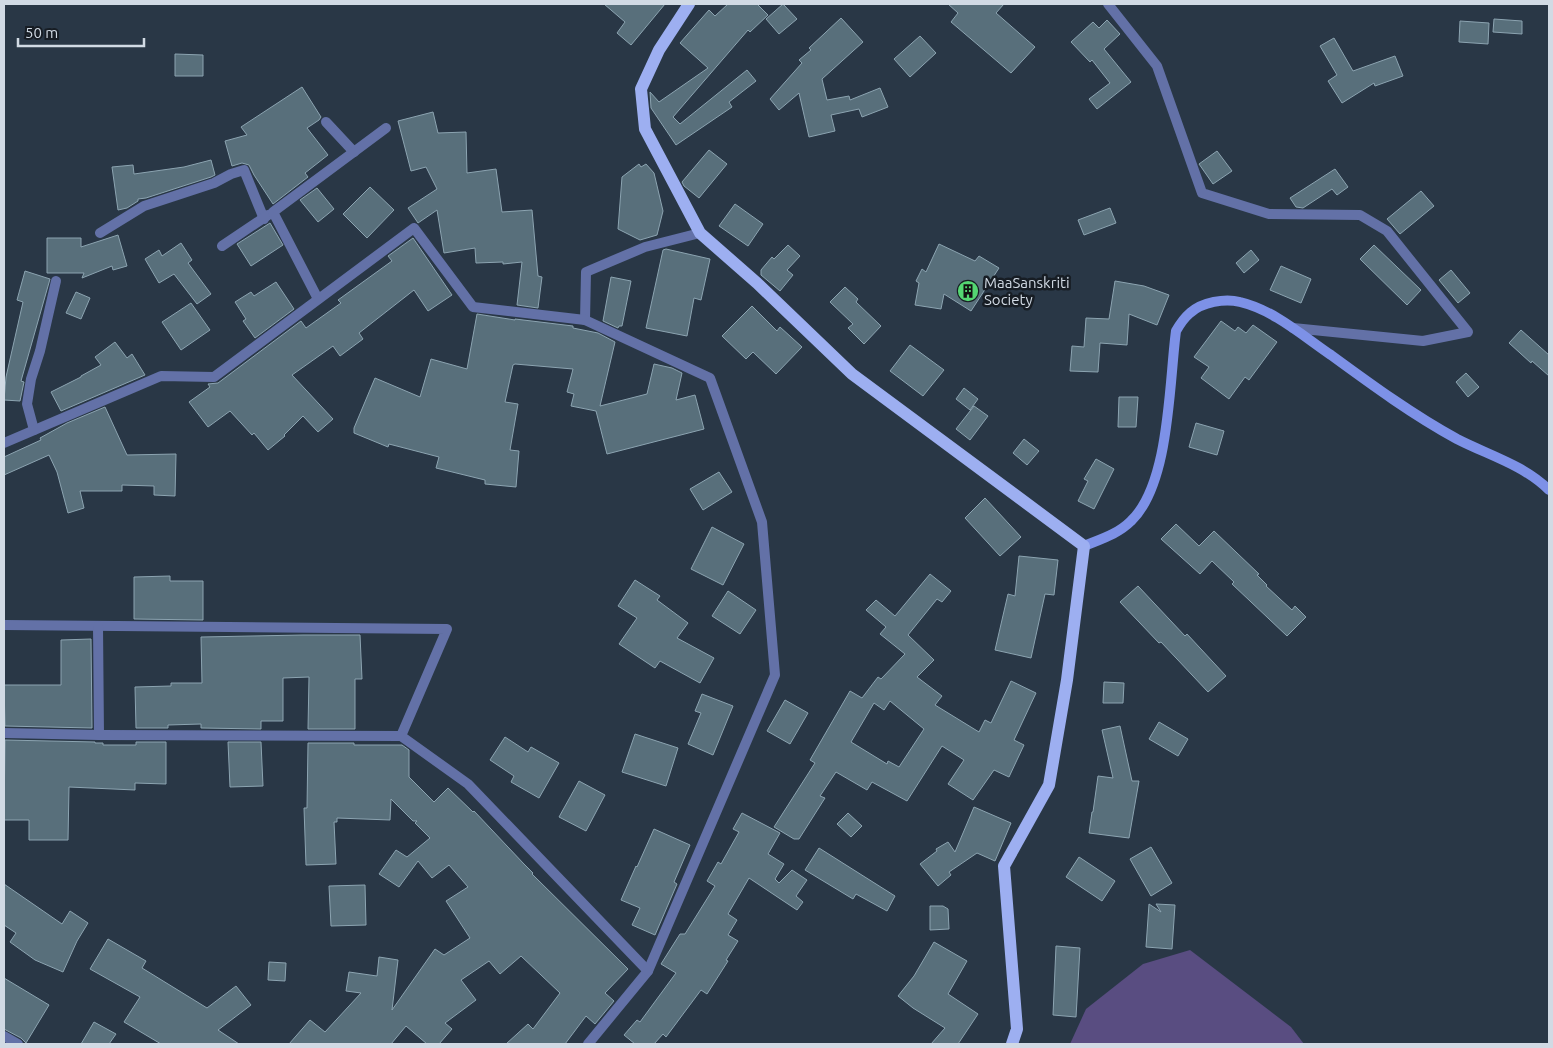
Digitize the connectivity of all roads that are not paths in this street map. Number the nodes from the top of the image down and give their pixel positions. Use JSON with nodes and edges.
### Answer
{"nodes":[{"id":1,"x":689,"y":4,"type":"edge"},
{"id":2,"x":1108,"y":4,"type":"edge"},
{"id":3,"x":326,"y":122,"type":"dead end"},
{"id":4,"x":386,"y":128,"type":"dead end"},
{"id":5,"x":354,"y":152,"type":"junction"},
{"id":6,"x":273,"y":212,"type":"junction"},
{"id":7,"x":264,"y":219,"type":"junction"},
{"id":8,"x":100,"y":233,"type":"dead end"},
{"id":9,"x":700,"y":233,"type":"junction"},
{"id":10,"x":222,"y":246,"type":"dead end"},
{"id":11,"x":56,"y":281,"type":"dead end"},
{"id":12,"x":318,"y":299,"type":"junction"},
{"id":13,"x":585,"y":320,"type":"junction"},
{"id":14,"x":1293,"y":328,"type":"junction"},
{"id":15,"x":34,"y":430,"type":"junction"},
{"id":16,"x":4,"y":443,"type":"edge"},
{"id":17,"x":1549,"y":490,"type":"edge"},
{"id":18,"x":1084,"y":546,"type":"junction"},
{"id":19,"x":4,"y":625,"type":"edge"},
{"id":20,"x":98,"y":626,"type":"junction"},
{"id":21,"x":4,"y":733,"type":"edge"},
{"id":22,"x":99,"y":735,"type":"junction"},
{"id":23,"x":401,"y":736,"type":"junction"},
{"id":24,"x":648,"y":971,"type":"junction"},
{"id":25,"x":4,"y":1036,"type":"edge"},
{"id":26,"x":18,"y":1044,"type":"edge"},
{"id":27,"x":588,"y":1044,"type":"edge"},
{"id":28,"x":1012,"y":1044,"type":"edge"}],
"edges":[{"from":1,"to":9,"type":"main road"},
{"from":2,"to":14,"type":"street"},
{"from":3,"to":5,"type":"street"},
{"from":4,"to":5,"type":"street"},
{"from":5,"to":6,"type":"street"},
{"from":6,"to":7,"type":"street"},
{"from":6,"to":12,"type":"street"},
{"from":7,"to":8,"type":"street"},
{"from":7,"to":10,"type":"street"},
{"from":9,"to":13,"type":"street"},
{"from":9,"to":18,"type":"main road"},
{"from":11,"to":15,"type":"street"},
{"from":12,"to":13,"type":"street"},
{"from":12,"to":15,"type":"street"},
{"from":13,"to":24,"type":"street"},
{"from":14,"to":17,"type":"main road"},
{"from":14,"to":18,"type":"main road"},
{"from":15,"to":16,"type":"street"},
{"from":18,"to":28,"type":"main road"},
{"from":19,"to":20,"type":"street"},
{"from":20,"to":22,"type":"street"},
{"from":20,"to":23,"type":"street"},
{"from":21,"to":22,"type":"street"},
{"from":22,"to":23,"type":"street"},
{"from":23,"to":24,"type":"street"},
{"from":24,"to":27,"type":"street"},
{"from":25,"to":26,"type":"street"}]}
